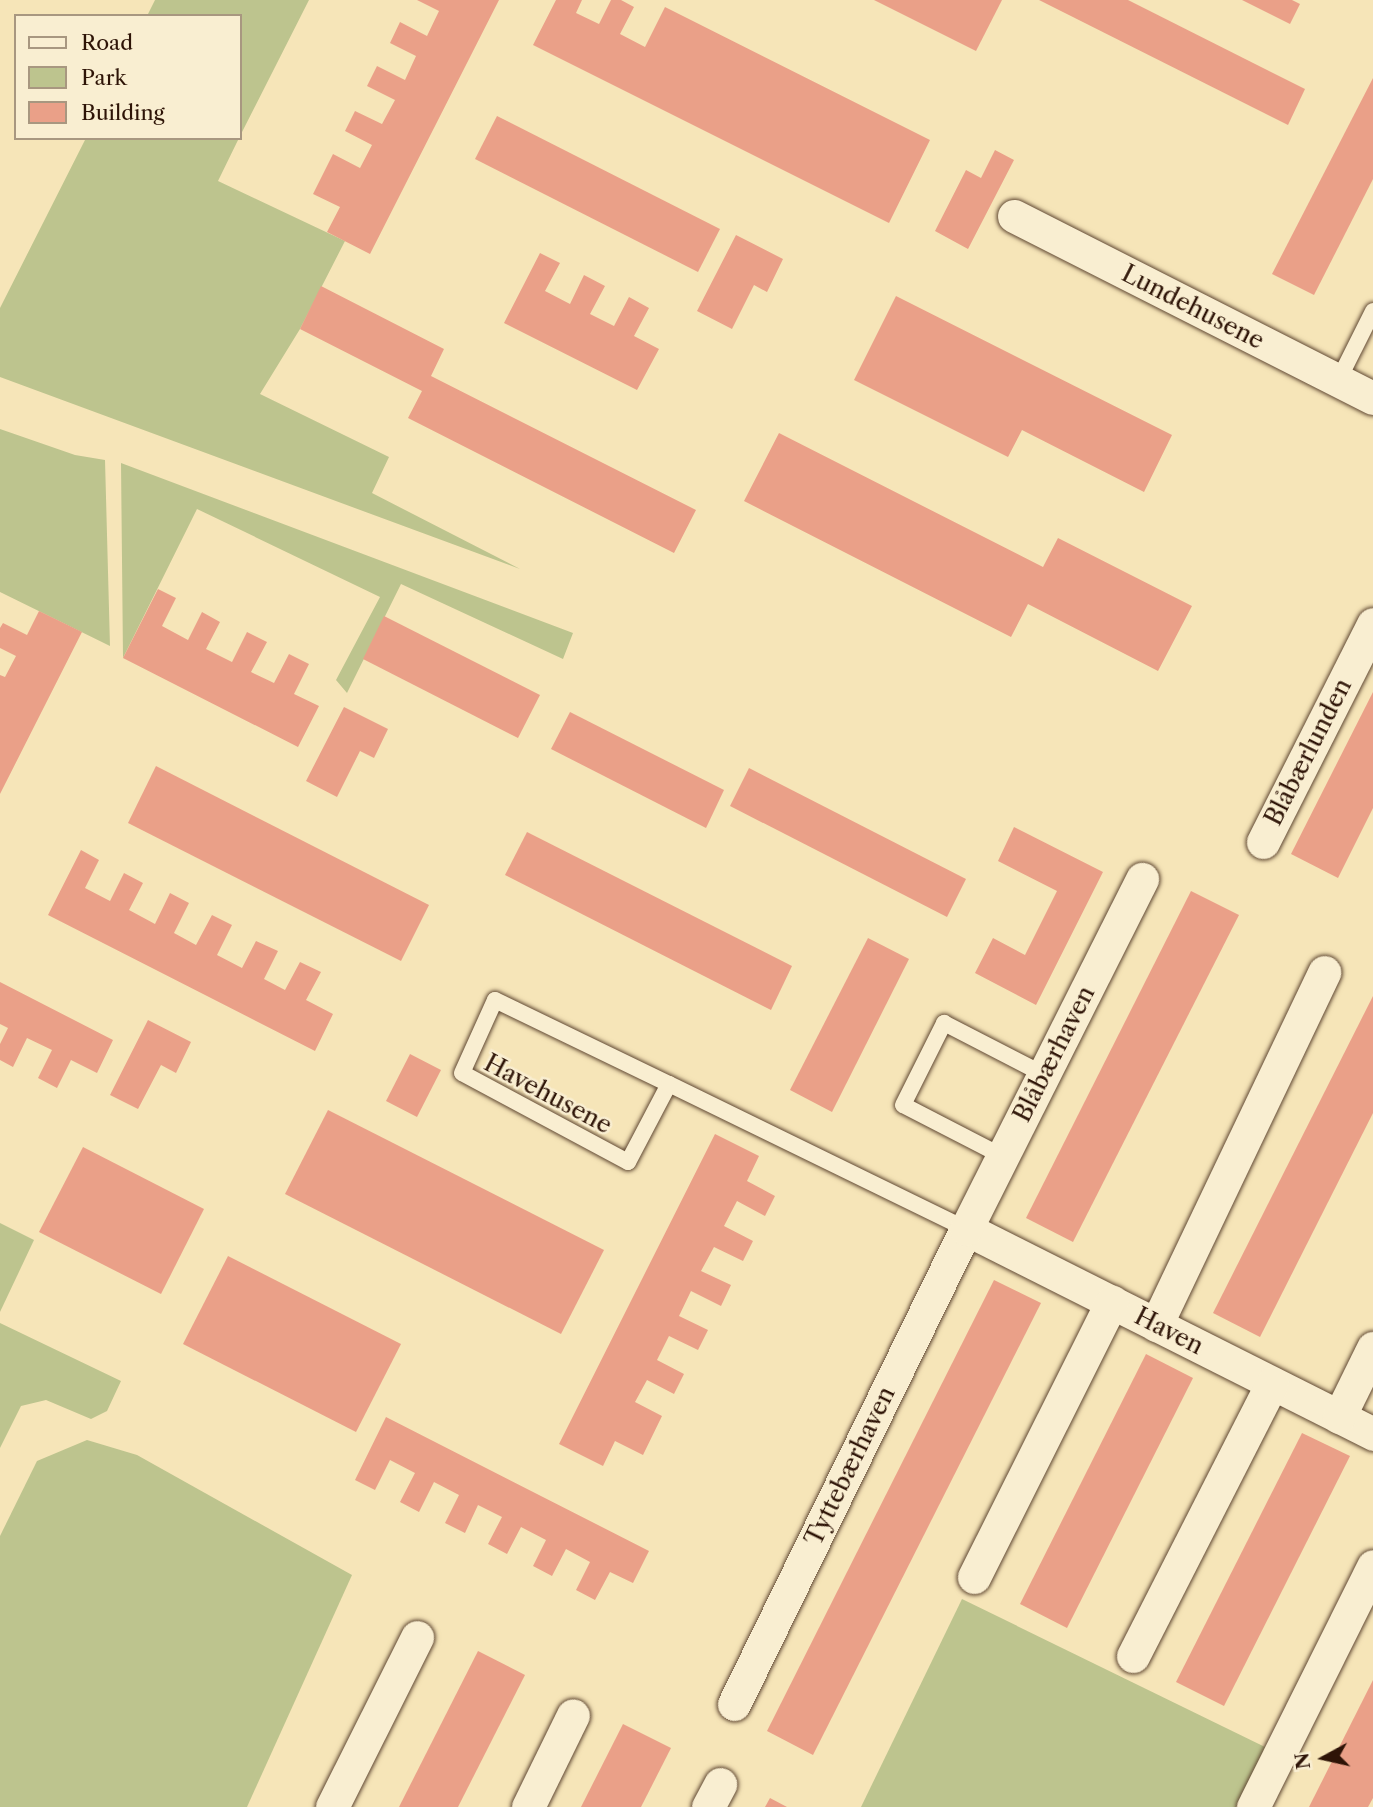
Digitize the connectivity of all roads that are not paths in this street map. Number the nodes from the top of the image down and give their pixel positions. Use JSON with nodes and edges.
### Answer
{"nodes":[{"id":1,"x":1014,"y":216,"type":"dead end"},
{"id":2,"x":1373,"y":312,"type":"edge"},
{"id":3,"x":1339,"y":379,"type":"junction"},
{"id":4,"x":1373,"y":398,"type":"edge"},
{"id":5,"x":1373,"y":624,"type":"edge"},
{"id":6,"x":1263,"y":842,"type":"dead end"},
{"id":7,"x":1142,"y":879,"type":"dead end"},
{"id":8,"x":1324,"y":972,"type":"dead end"},
{"id":9,"x":1043,"y":1074,"type":"junction"},
{"id":10,"x":669,"y":1084,"type":"junction"},
{"id":11,"x":1002,"y":1156,"type":"junction"},
{"id":12,"x":965,"y":1228,"type":"junction"},
{"id":13,"x":1112,"y":1302,"type":"junction"},
{"id":14,"x":1156,"y":1325,"type":"junction"},
{"id":15,"x":1373,"y":1348,"type":"edge"},
{"id":16,"x":1272,"y":1383,"type":"junction"},
{"id":17,"x":1339,"y":1417,"type":"junction"},
{"id":18,"x":1373,"y":1434,"type":"edge"},
{"id":19,"x":1373,"y":1566,"type":"edge"},
{"id":20,"x":974,"y":1577,"type":"dead end"},
{"id":21,"x":417,"y":1637,"type":"dead end"},
{"id":22,"x":1133,"y":1656,"type":"dead end"},
{"id":23,"x":734,"y":1704,"type":"dead end"},
{"id":24,"x":573,"y":1715,"type":"dead end"},
{"id":25,"x":331,"y":1807,"type":"edge"},
{"id":26,"x":528,"y":1807,"type":"edge"},
{"id":27,"x":1253,"y":1807,"type":"edge"}],
"edges":[{"from":1,"to":3,"type":"street","name":"Lundehusene"},
{"from":2,"to":3,"type":"lane"},
{"from":3,"to":4,"type":"street","name":"Lundehusene"},
{"from":5,"to":6,"type":"street","name":"Blåbærlunden"},
{"from":7,"to":9,"type":"street","name":"Blåbærhaven"},
{"from":8,"to":14,"type":"street"},
{"from":9,"to":11,"type":"street","name":"Blåbærhaven"},
{"from":9,"to":11,"type":"lane"},
{"from":10,"to":10,"type":"lane","name":"Havehusene"},
{"from":10,"to":12,"type":"lane","name":"Havehusene"},
{"from":11,"to":12,"type":"street","name":"Blåbærhaven"},
{"from":12,"to":13,"type":"street","name":"Haven"},
{"from":12,"to":23,"type":"street","name":"Tyttebærhaven"},
{"from":13,"to":14,"type":"street","name":"Haven"},
{"from":13,"to":20,"type":"street"},
{"from":14,"to":16,"type":"street","name":"Haven"},
{"from":15,"to":17,"type":"street"},
{"from":16,"to":17,"type":"street","name":"Haven"},
{"from":16,"to":22,"type":"street"},
{"from":17,"to":18,"type":"street","name":"Haven"},
{"from":19,"to":27,"type":"street"},
{"from":21,"to":25,"type":"street"},
{"from":24,"to":26,"type":"street"}]}
